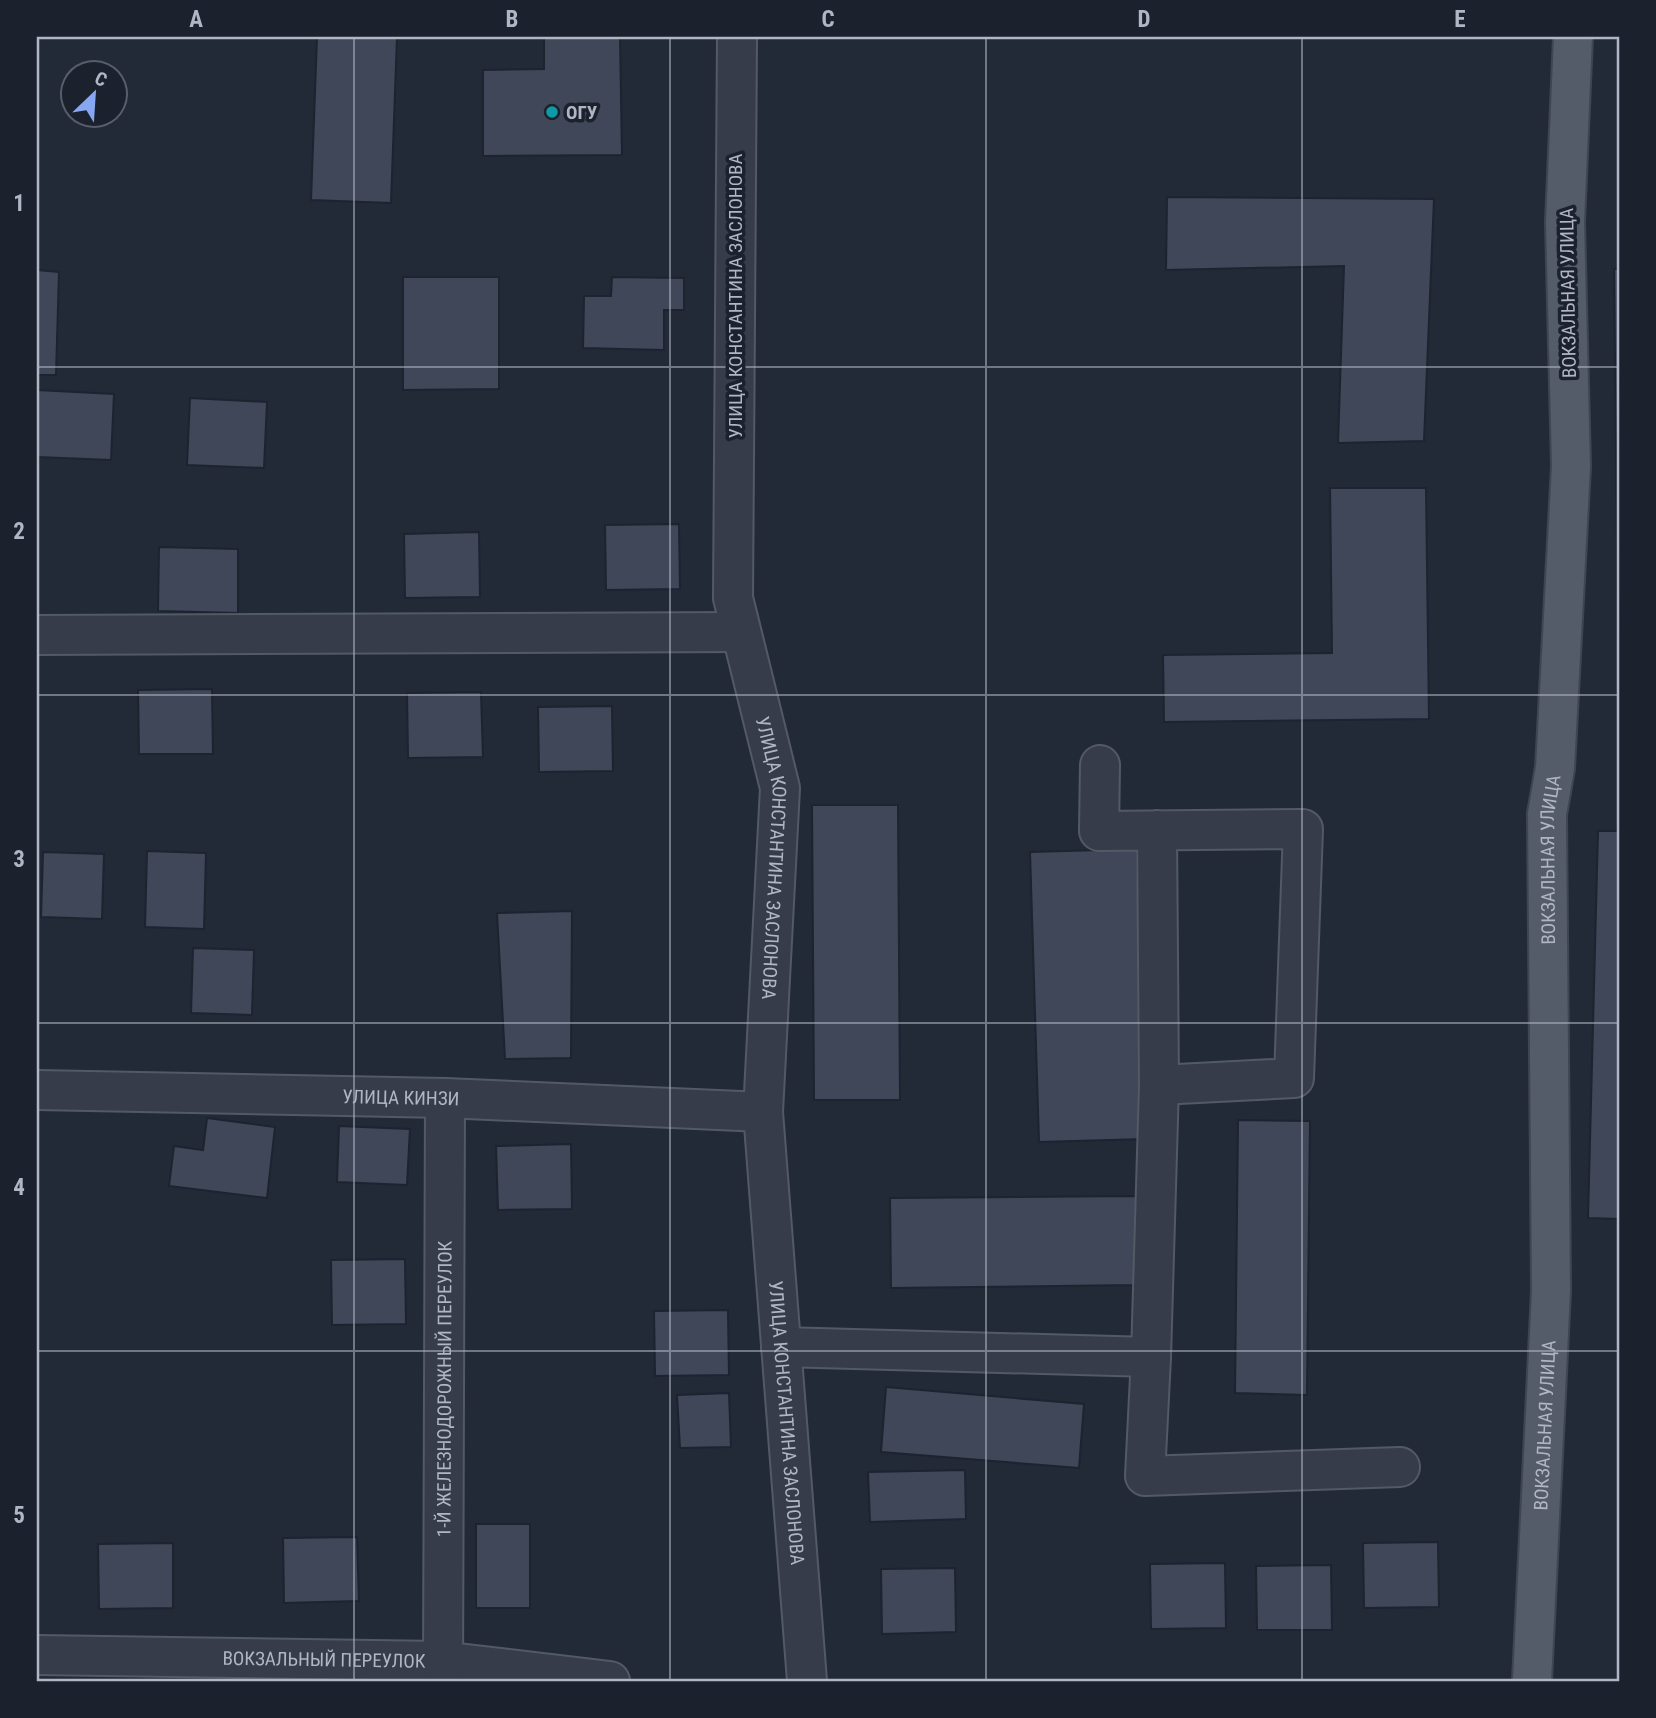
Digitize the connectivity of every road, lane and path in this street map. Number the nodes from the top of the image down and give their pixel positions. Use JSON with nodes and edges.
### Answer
{"nodes":[{"id":1,"x":737,"y":37,"type":"edge"},
{"id":2,"x":1573,"y":37,"type":"edge"},
{"id":3,"x":741,"y":632,"type":"junction"},
{"id":4,"x":37,"y":635,"type":"edge"},
{"id":5,"x":1100,"y":765,"type":"dead end"},
{"id":6,"x":1157,"y":830,"type":"junction"},
{"id":7,"x":1158,"y":1085,"type":"junction"},
{"id":8,"x":37,"y":1090,"type":"edge"},
{"id":9,"x":445,"y":1098,"type":"junction"},
{"id":10,"x":763,"y":1112,"type":"junction"},
{"id":11,"x":781,"y":1347,"type":"junction"},
{"id":12,"x":1151,"y":1357,"type":"junction"},
{"id":13,"x":1400,"y":1467,"type":"dead end"},
{"id":14,"x":50,"y":1664,"type":"edge"},
{"id":15,"x":442,"y":1671,"type":"edge"},
{"id":16,"x":610,"y":1681,"type":"edge"},
{"id":17,"x":807,"y":1681,"type":"edge"},
{"id":18,"x":1532,"y":1681,"type":"edge"}],
"edges":[{"from":1,"to":3,"type":"street","name":"УЛИЦА КОНСТАНТИНА ЗАСЛОНОВА"},
{"from":2,"to":18,"type":"main road","name":"ВОКЗАЛЬНАЯ УЛИЦА"},
{"from":3,"to":4,"type":"street"},
{"from":3,"to":10,"type":"street","name":"УЛИЦА КОНСТАНТИНА ЗАСЛОНОВА"},
{"from":5,"to":6,"type":"street"},
{"from":6,"to":7,"type":"street"},
{"from":6,"to":7,"type":"street"},
{"from":7,"to":12,"type":"street"},
{"from":8,"to":9,"type":"street","name":"УЛИЦА КИНЗИ"},
{"from":9,"to":10,"type":"street","name":"УЛИЦА КИНЗИ"},
{"from":9,"to":15,"type":"street","name":"1-Й ЖЕЛЕЗНОДОРОЖНЫЙ ПЕРЕУЛОК"},
{"from":10,"to":11,"type":"street","name":"УЛИЦА КОНСТАНТИНА ЗАСЛОНОВА"},
{"from":11,"to":12,"type":"street"},
{"from":11,"to":17,"type":"street","name":"УЛИЦА КОНСТАНТИНА ЗАСЛОНОВА"},
{"from":12,"to":13,"type":"street"},
{"from":14,"to":15,"type":"street","name":"ВОКЗАЛЬНЫЙ ПЕРЕУЛОК"},
{"from":15,"to":16,"type":"street","name":"ВОКЗАЛЬНЫЙ ПЕРЕУЛОК"}]}
